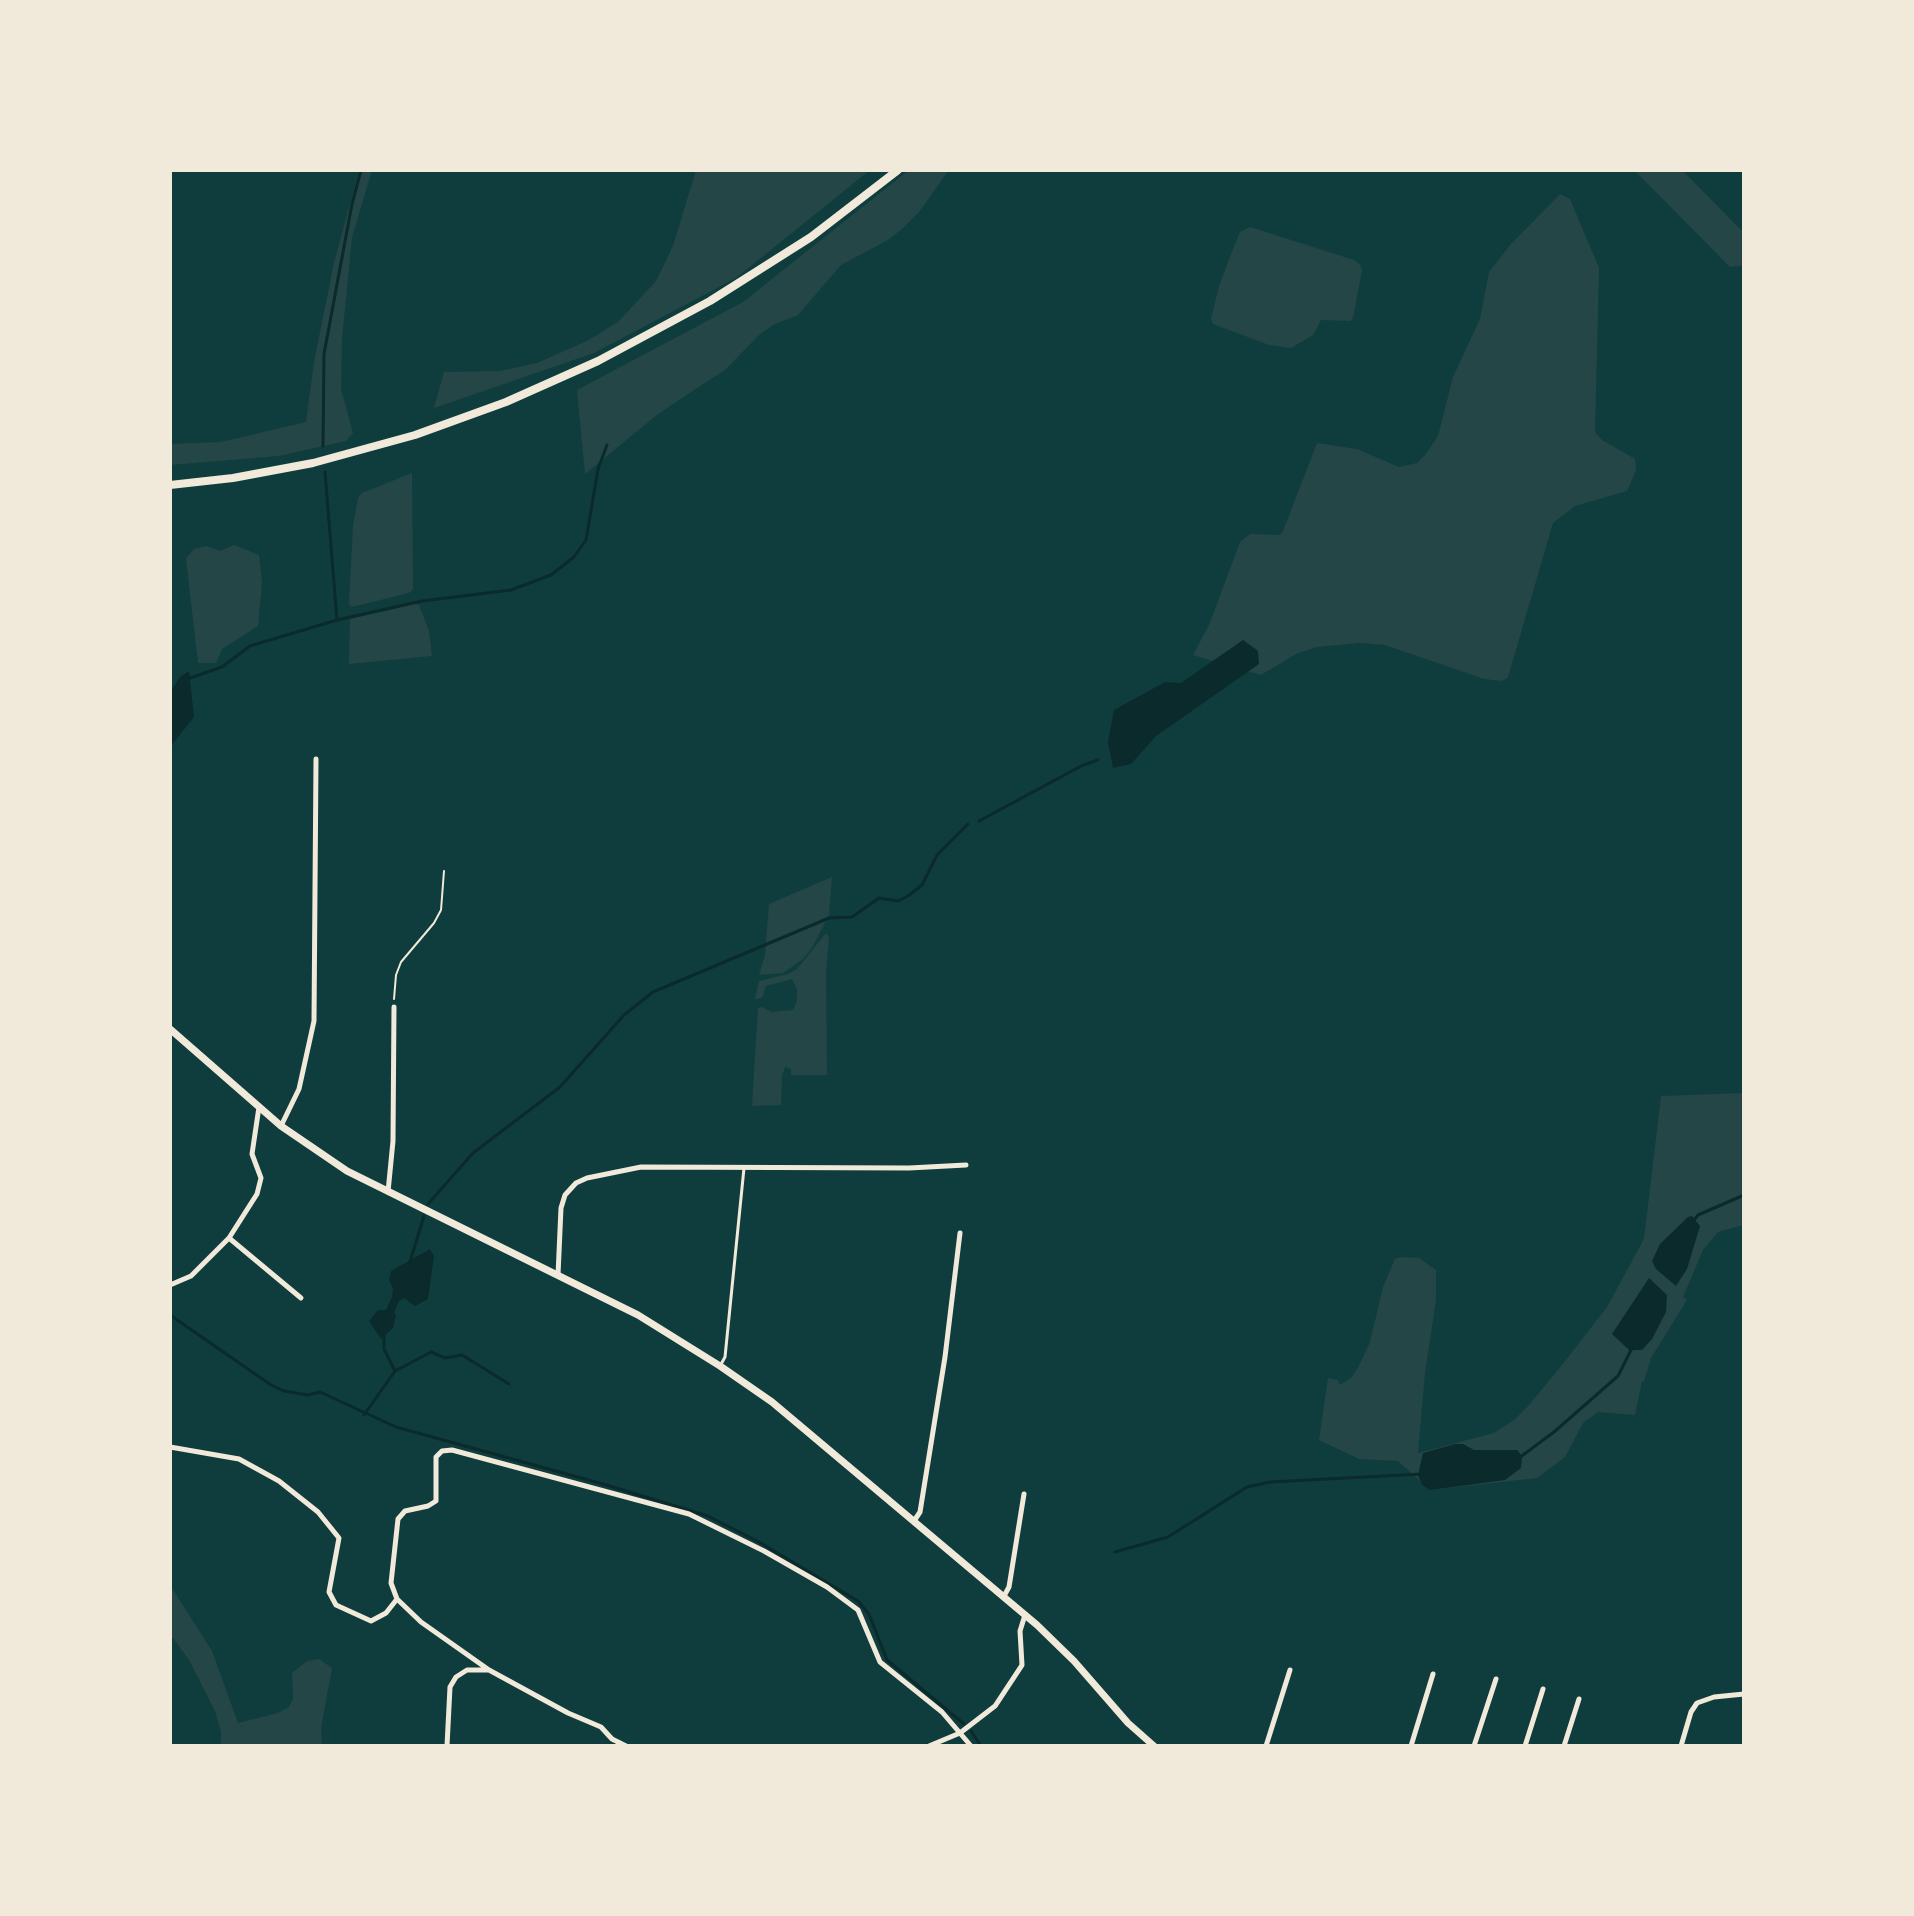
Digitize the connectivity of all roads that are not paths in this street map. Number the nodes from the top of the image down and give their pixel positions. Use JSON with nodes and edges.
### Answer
{"nodes":[{"id":1,"x":898,"y":170,"type":"edge"},
{"id":2,"x":170,"y":485,"type":"edge"},
{"id":3,"x":316,"y":759,"type":"dead end"},
{"id":4,"x":394,"y":1007,"type":"road end"},
{"id":5,"x":170,"y":1029,"type":"edge"},
{"id":6,"x":259,"y":1107,"type":"junction"},
{"id":7,"x":281,"y":1126,"type":"junction"},
{"id":8,"x":966,"y":1165,"type":"dead end"},
{"id":9,"x":744,"y":1167,"type":"junction"},
{"id":10,"x":388,"y":1193,"type":"junction"},
{"id":11,"x":960,"y":1233,"type":"dead end"},
{"id":12,"x":229,"y":1238,"type":"junction"},
{"id":13,"x":558,"y":1275,"type":"junction"},
{"id":14,"x":170,"y":1285,"type":"edge"},
{"id":15,"x":301,"y":1298,"type":"dead end"},
{"id":16,"x":720,"y":1366,"type":"junction"},
{"id":17,"x":170,"y":1447,"type":"edge"},
{"id":18,"x":1024,"y":1494,"type":"dead end"},
{"id":19,"x":914,"y":1521,"type":"junction"},
{"id":20,"x":1004,"y":1596,"type":"junction"},
{"id":21,"x":397,"y":1599,"type":"junction"},
{"id":22,"x":1025,"y":1615,"type":"junction"},
{"id":23,"x":489,"y":1670,"type":"junction"},
{"id":24,"x":1290,"y":1670,"type":"dead end"},
{"id":25,"x":1433,"y":1674,"type":"dead end"},
{"id":26,"x":1496,"y":1679,"type":"dead end"},
{"id":27,"x":1543,"y":1689,"type":"dead end"},
{"id":28,"x":1744,"y":1694,"type":"edge"},
{"id":29,"x":1579,"y":1699,"type":"dead end"},
{"id":30,"x":960,"y":1733,"type":"junction"},
{"id":31,"x":447,"y":1746,"type":"edge"},
{"id":32,"x":626,"y":1746,"type":"edge"},
{"id":33,"x":929,"y":1746,"type":"edge"},
{"id":34,"x":971,"y":1746,"type":"edge"},
{"id":35,"x":1154,"y":1746,"type":"edge"},
{"id":36,"x":1266,"y":1746,"type":"edge"},
{"id":37,"x":1411,"y":1746,"type":"edge"},
{"id":38,"x":1474,"y":1746,"type":"edge"},
{"id":39,"x":1525,"y":1746,"type":"edge"},
{"id":40,"x":1564,"y":1746,"type":"edge"},
{"id":41,"x":1681,"y":1746,"type":"edge"}],
"edges":[{"from":1,"to":2,"type":"main road"},
{"from":3,"to":7,"type":"street"},
{"from":4,"to":10,"type":"street"},
{"from":5,"to":6,"type":"street"},
{"from":6,"to":7,"type":"street"},
{"from":6,"to":12,"type":"street"},
{"from":7,"to":10,"type":"street"},
{"from":8,"to":9,"type":"street"},
{"from":9,"to":13,"type":"street"},
{"from":9,"to":16,"type":"lane"},
{"from":10,"to":13,"type":"street"},
{"from":11,"to":19,"type":"street"},
{"from":12,"to":14,"type":"street"},
{"from":12,"to":15,"type":"street"},
{"from":13,"to":16,"type":"street"},
{"from":16,"to":19,"type":"street"},
{"from":17,"to":21,"type":"street"},
{"from":18,"to":20,"type":"street"},
{"from":19,"to":20,"type":"street"},
{"from":20,"to":22,"type":"street"},
{"from":21,"to":23,"type":"street"},
{"from":21,"to":30,"type":"street"},
{"from":22,"to":30,"type":"street"},
{"from":22,"to":35,"type":"street"},
{"from":23,"to":31,"type":"street"},
{"from":23,"to":32,"type":"street"},
{"from":24,"to":36,"type":"street"},
{"from":25,"to":37,"type":"street"},
{"from":26,"to":38,"type":"street"},
{"from":27,"to":39,"type":"street"},
{"from":28,"to":41,"type":"street"},
{"from":29,"to":40,"type":"street"},
{"from":30,"to":33,"type":"street"},
{"from":30,"to":34,"type":"street"}]}
